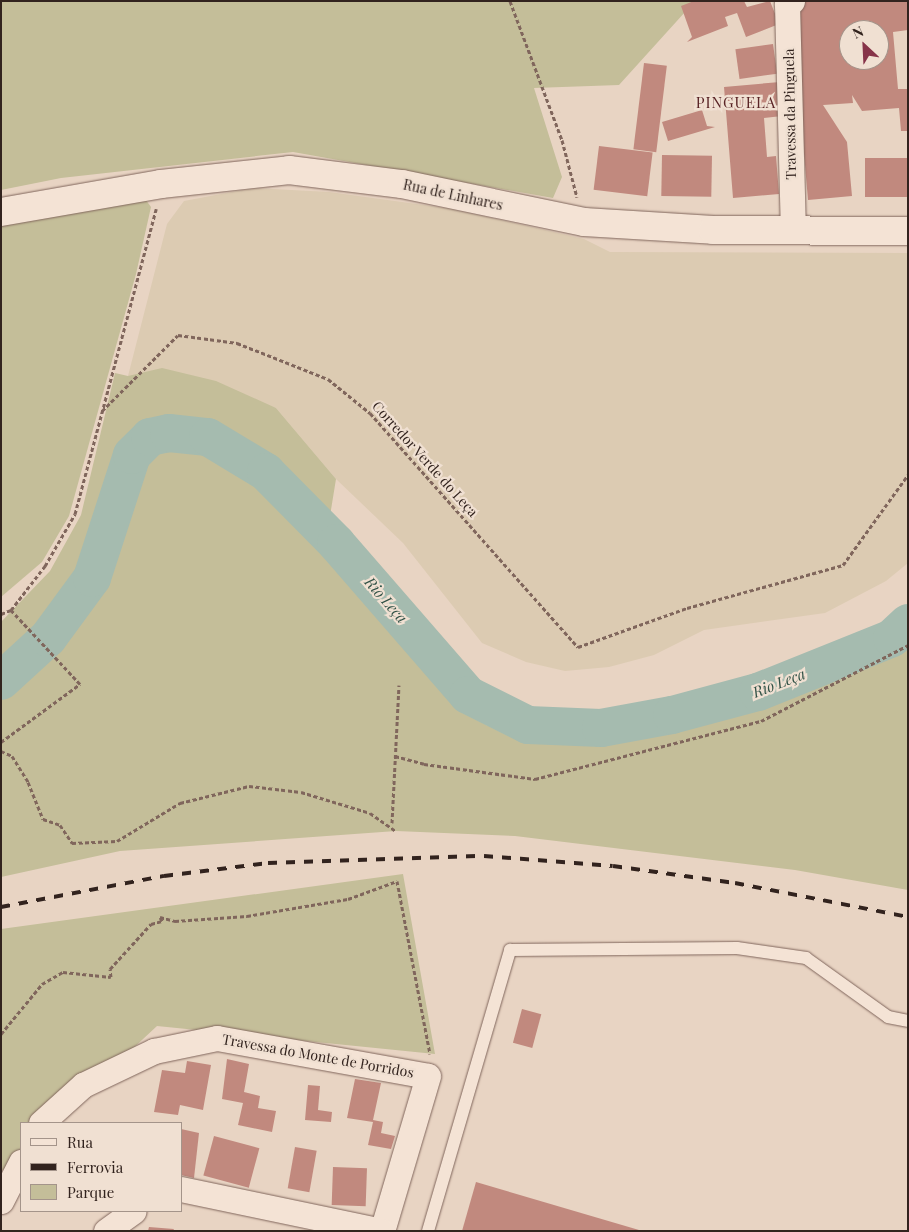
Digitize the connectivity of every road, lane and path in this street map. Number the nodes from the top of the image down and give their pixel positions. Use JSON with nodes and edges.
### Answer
{"nodes":[{"id":1,"x":510,"y":1,"type":"edge"},
{"id":2,"x":792,"y":1,"type":"edge"},
{"id":3,"x":161,"y":184,"type":"junction"},
{"id":4,"x":1,"y":212,"type":"edge"},
{"id":5,"x":584,"y":222,"type":"junction"},
{"id":6,"x":792,"y":230,"type":"junction"},
{"id":7,"x":908,"y":230,"type":"edge"},
{"id":8,"x":102,"y":411,"type":"junction"},
{"id":9,"x":908,"y":475,"type":"edge"},
{"id":10,"x":11,"y":610,"type":"junction"},
{"id":11,"x":1,"y":614,"type":"edge"},
{"id":12,"x":908,"y":645,"type":"edge"},
{"id":13,"x":399,"y":685,"type":"dead end"},
{"id":14,"x":1,"y":742,"type":"edge"},
{"id":15,"x":1,"y":751,"type":"edge"},
{"id":16,"x":395,"y":756,"type":"junction"},
{"id":17,"x":392,"y":824,"type":"junction"},
{"id":18,"x":396,"y":831,"type":"dead end"},
{"id":19,"x":908,"y":1021,"type":"edge"},
{"id":20,"x":1,"y":1034,"type":"edge"},
{"id":21,"x":428,"y":1076,"type":"junction"},
{"id":22,"x":42,"y":1122,"type":"edge"},
{"id":23,"x":20,"y":1164,"type":"edge"},
{"id":24,"x":182,"y":1189,"type":"edge"},
{"id":25,"x":1,"y":1201,"type":"edge"},
{"id":26,"x":133,"y":1212,"type":"edge"},
{"id":27,"x":106,"y":1231,"type":"edge"},
{"id":28,"x":382,"y":1231,"type":"edge"},
{"id":29,"x":428,"y":1231,"type":"edge"}],
"edges":[{"from":1,"to":5,"type":"path"},
{"from":2,"to":6,"type":"street","name":"Travessa da Pinguela"},
{"from":3,"to":4,"type":"main road","name":"Rua de Linhares"},
{"from":3,"to":5,"type":"main road","name":"Rua de Linhares"},
{"from":3,"to":8,"type":"path"},
{"from":5,"to":6,"type":"main road","name":"Rua de Linhares"},
{"from":6,"to":7,"type":"main road","name":"Rua de Linhares"},
{"from":8,"to":9,"type":"path","name":"Corredor Verde do Leça"},
{"from":8,"to":10,"type":"path"},
{"from":10,"to":11,"type":"path"},
{"from":10,"to":14,"type":"path"},
{"from":12,"to":16,"type":"path"},
{"from":13,"to":16,"type":"path"},
{"from":15,"to":17,"type":"path"},
{"from":16,"to":17,"type":"path"},
{"from":17,"to":18,"type":"path"},
{"from":19,"to":29,"type":"lane"},
{"from":20,"to":21,"type":"path"},
{"from":21,"to":22,"type":"street","name":"Travessa do Monte de Porridos"},
{"from":21,"to":28,"type":"street","name":"Travessa do Monte de Porridos"},
{"from":23,"to":25,"type":"street"},
{"from":24,"to":28,"type":"street"},
{"from":26,"to":27,"type":"street"}]}
